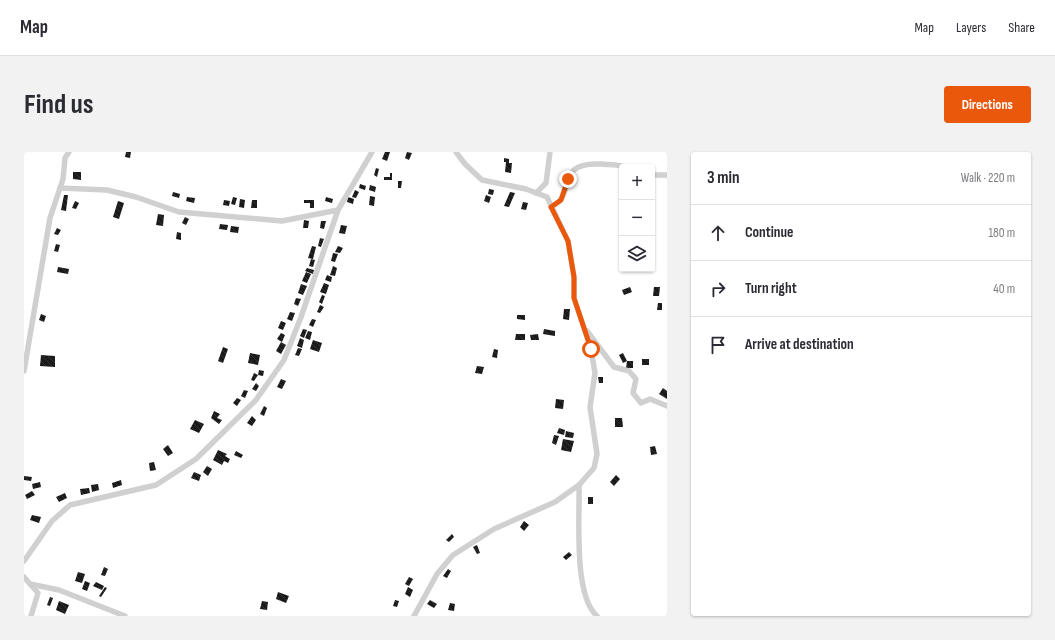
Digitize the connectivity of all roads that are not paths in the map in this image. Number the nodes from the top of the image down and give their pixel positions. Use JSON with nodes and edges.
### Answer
{"nodes":[{"id":1,"x":69,"y":152,"type":"edge"},
{"id":2,"x":372,"y":152,"type":"edge"},
{"id":3,"x":456,"y":152,"type":"edge"},
{"id":4,"x":550,"y":152,"type":"edge"},
{"id":5,"x":619,"y":166,"type":"edge"},
{"id":6,"x":655,"y":175,"type":"edge"},
{"id":7,"x":667,"y":175,"type":"edge"},
{"id":8,"x":60,"y":188,"type":"junction"},
{"id":9,"x":536,"y":194,"type":"junction"},
{"id":10,"x":551,"y":207,"type":"junction"},
{"id":11,"x":338,"y":210,"type":"junction"},
{"id":12,"x":585,"y":327,"type":"junction"},
{"id":13,"x":24,"y":370,"type":"edge"},
{"id":14,"x":667,"y":406,"type":"edge"},
{"id":15,"x":580,"y":486,"type":"junction"},
{"id":16,"x":24,"y":561,"type":"edge"},
{"id":17,"x":24,"y":577,"type":"edge"},
{"id":18,"x":30,"y":584,"type":"junction"},
{"id":19,"x":31,"y":616,"type":"edge"},
{"id":20,"x":125,"y":616,"type":"edge"},
{"id":21,"x":414,"y":616,"type":"edge"},
{"id":22,"x":597,"y":616,"type":"edge"}],
"edges":[{"from":1,"to":8,"type":"street"},
{"from":2,"to":11,"type":"street"},
{"from":3,"to":9,"type":"street"},
{"from":4,"to":9,"type":"street"},
{"from":5,"to":10,"type":"street"},
{"from":6,"to":7,"type":"street"},
{"from":8,"to":11,"type":"street"},
{"from":8,"to":13,"type":"street"},
{"from":9,"to":10,"type":"street"},
{"from":10,"to":12,"type":"street"},
{"from":11,"to":16,"type":"street"},
{"from":12,"to":14,"type":"street"},
{"from":12,"to":15,"type":"street"},
{"from":15,"to":21,"type":"street"},
{"from":15,"to":22,"type":"street"},
{"from":17,"to":18,"type":"street"},
{"from":18,"to":19,"type":"street"},
{"from":18,"to":20,"type":"street"}]}
